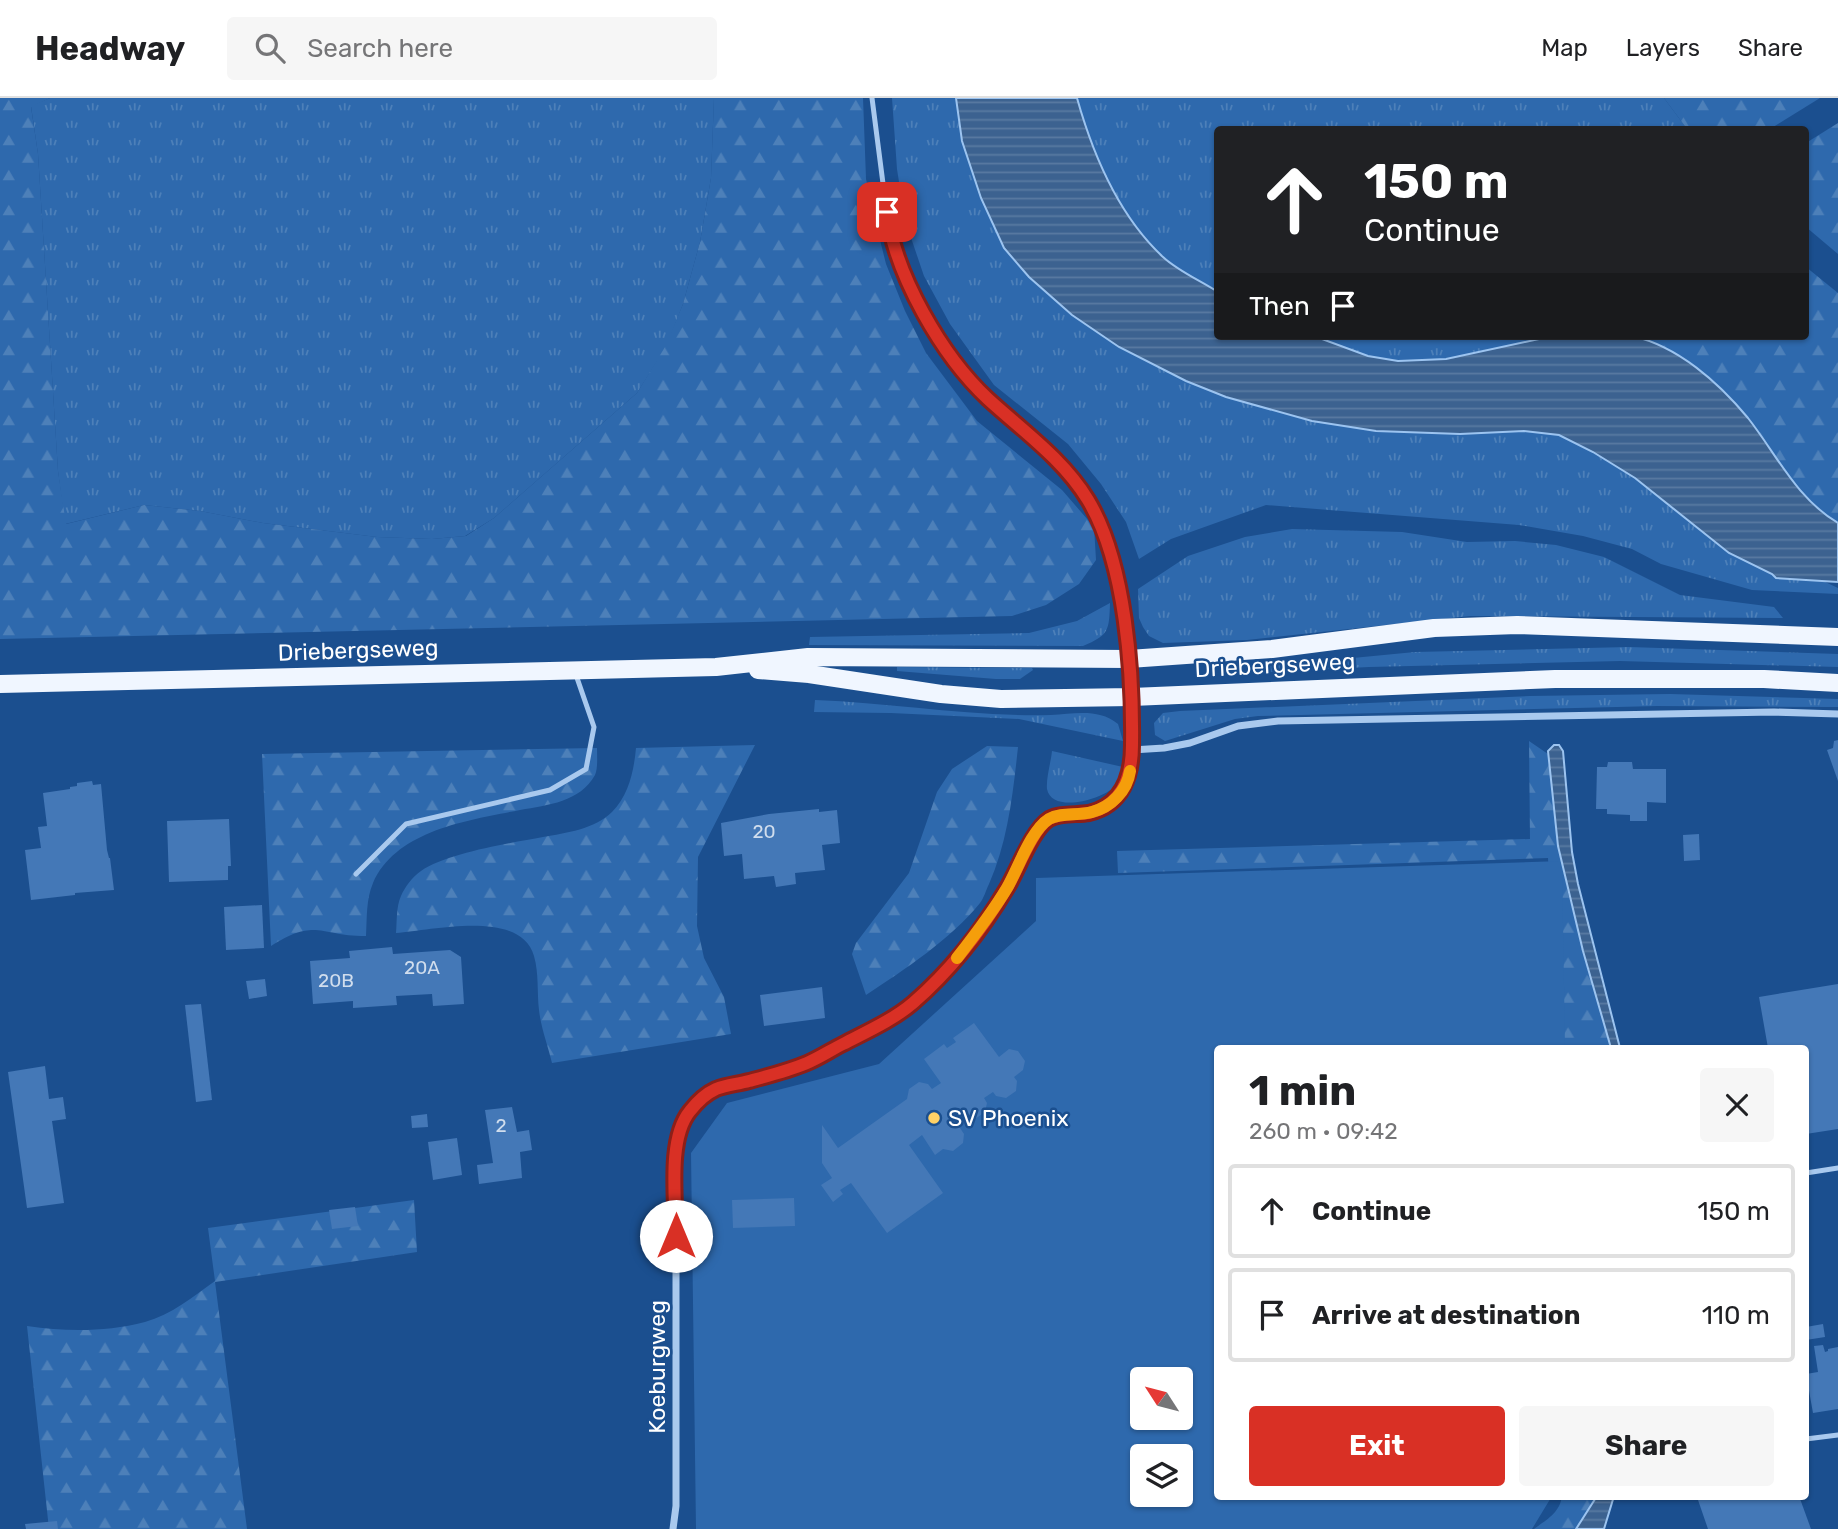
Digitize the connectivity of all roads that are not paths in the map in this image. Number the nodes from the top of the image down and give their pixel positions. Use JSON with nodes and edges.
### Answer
{"nodes":[{"id":1,"x":872,"y":98,"type":"edge"},
{"id":2,"x":1118,"y":585,"type":"joint"},
{"id":3,"x":1838,"y":637,"type":"edge"},
{"id":4,"x":1129,"y":659,"type":"junction"},
{"id":5,"x":716,"y":667,"type":"junction"},
{"id":6,"x":574,"y":669,"type":"junction"},
{"id":7,"x":1838,"y":683,"type":"edge"},
{"id":8,"x":0,"y":684,"type":"edge"},
{"id":9,"x":1132,"y":697,"type":"junction"},
{"id":10,"x":1838,"y":714,"type":"edge"},
{"id":11,"x":1132,"y":750,"type":"junction"},
{"id":12,"x":356,"y":874,"type":"dead end"},
{"id":13,"x":1838,"y":1168,"type":"edge"},
{"id":14,"x":1809,"y":1173,"type":"edge"},
{"id":15,"x":1838,"y":1434,"type":"edge"},
{"id":16,"x":1809,"y":1439,"type":"edge"},
{"id":17,"x":673,"y":1529,"type":"edge"}],
"edges":[{"from":1,"to":2,"type":"lane"},
{"from":2,"to":4,"type":"street","name":"Koeburgweg"},
{"from":3,"to":4,"type":"main road","name":"Driebergseweg"},
{"from":4,"to":5,"type":"main road","name":"Driebergseweg"},
{"from":4,"to":9,"type":"street","name":"Koeburgweg"},
{"from":5,"to":6,"type":"main road","name":"Driebergseweg"},
{"from":5,"to":9,"type":"main road","name":"Driebergseweg"},
{"from":6,"to":8,"type":"main road","name":"Driebergseweg"},
{"from":6,"to":12,"type":"lane"},
{"from":7,"to":9,"type":"main road","name":"Driebergseweg"},
{"from":9,"to":11,"type":"street","name":"Koeburgweg"},
{"from":10,"to":11,"type":"street"},
{"from":11,"to":17,"type":"street","name":"Koeburgweg"},
{"from":13,"to":14,"type":"lane"},
{"from":15,"to":16,"type":"lane"}]}
